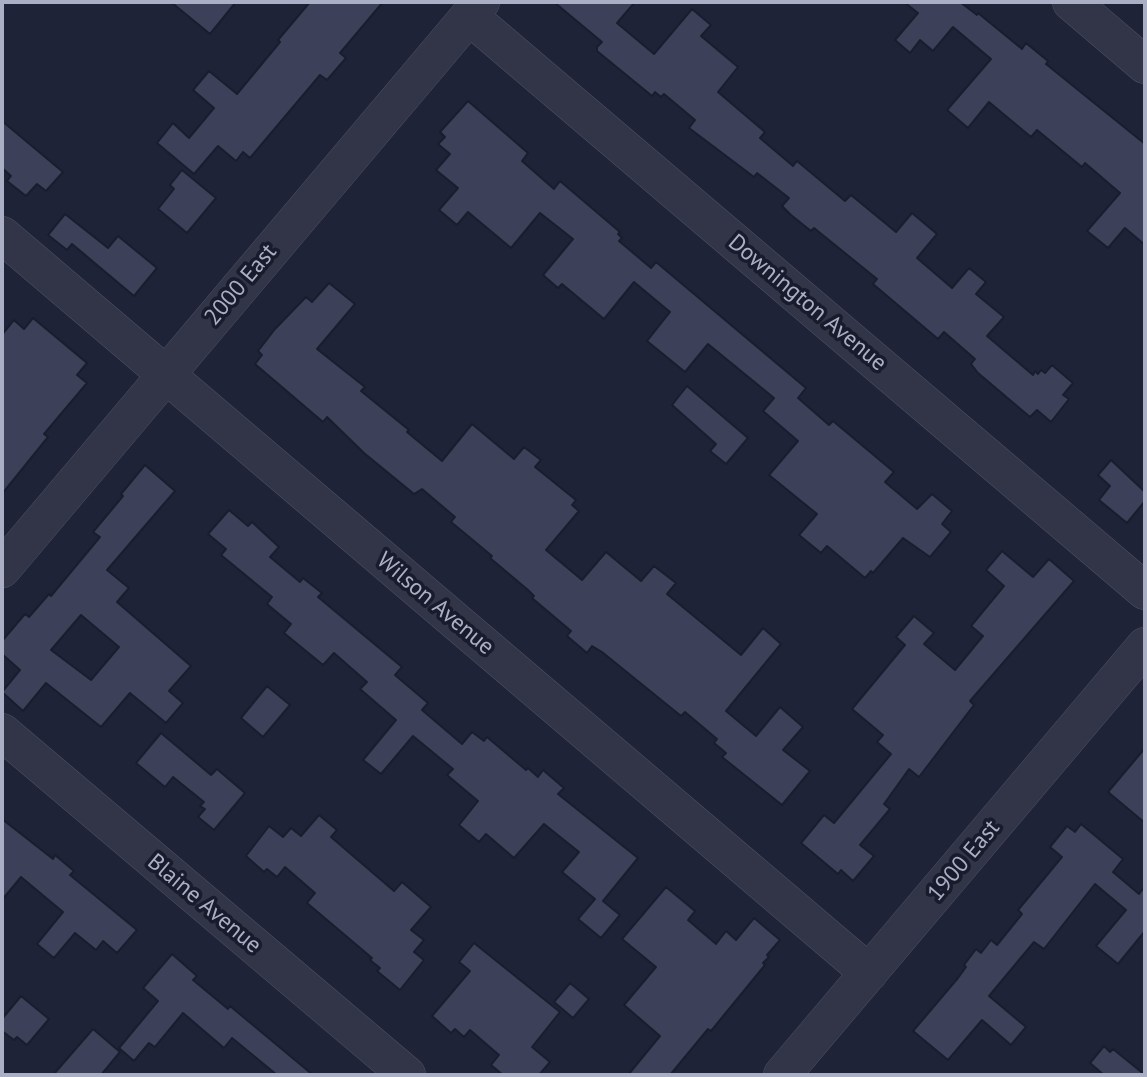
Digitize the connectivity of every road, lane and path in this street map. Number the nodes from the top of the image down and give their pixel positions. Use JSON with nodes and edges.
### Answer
{"nodes":[{"id":1,"x":1071,"y":2,"type":"edge"},
{"id":2,"x":475,"y":9,"type":"edge"},
{"id":3,"x":1145,"y":65,"type":"edge"},
{"id":4,"x":2,"y":235,"type":"edge"},
{"id":5,"x":166,"y":375,"type":"junction"},
{"id":6,"x":2,"y":569,"type":"edge"},
{"id":7,"x":1145,"y":591,"type":"edge"},
{"id":8,"x":1145,"y":646,"type":"edge"},
{"id":9,"x":2,"y":732,"type":"edge"},
{"id":10,"x":869,"y":973,"type":"junction"},
{"id":11,"x":407,"y":1075,"type":"edge"},
{"id":12,"x":782,"y":1075,"type":"edge"}],
"edges":[{"from":1,"to":3,"type":"street"},
{"from":2,"to":5,"type":"street","name":"2000 East"},
{"from":2,"to":7,"type":"street","name":"Downington Avenue"},
{"from":4,"to":5,"type":"street","name":"Wilson Avenue"},
{"from":5,"to":6,"type":"street","name":"2000 East"},
{"from":5,"to":10,"type":"street","name":"Wilson Avenue"},
{"from":8,"to":10,"type":"street","name":"1900 East"},
{"from":9,"to":11,"type":"street","name":"Blaine Avenue"},
{"from":10,"to":12,"type":"street","name":"1900 East"}]}
